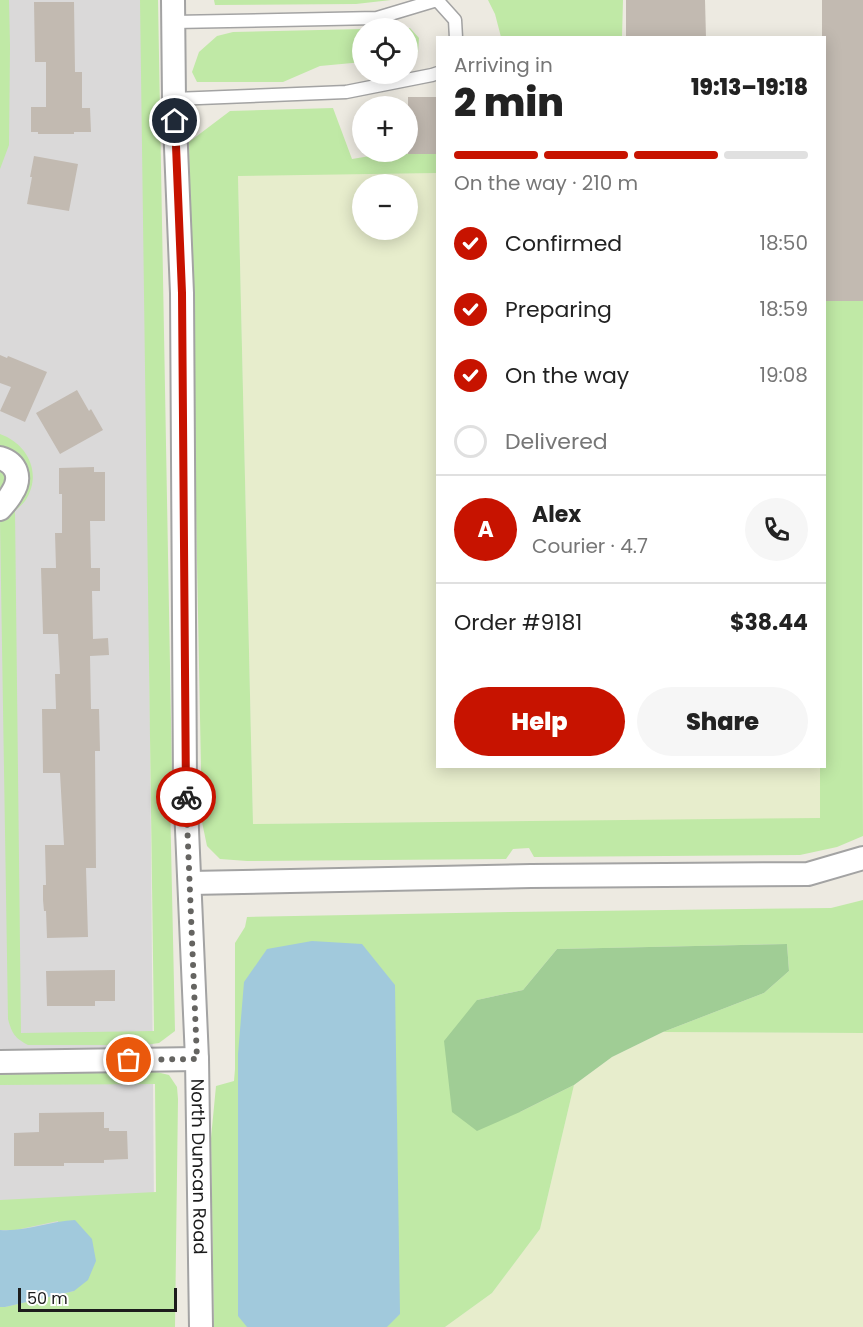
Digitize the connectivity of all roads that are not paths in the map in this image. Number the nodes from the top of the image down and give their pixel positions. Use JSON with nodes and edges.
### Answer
{"nodes":[{"id":1,"x":173,"y":11,"type":"edge"},
{"id":2,"x":456,"y":36,"type":"edge"},
{"id":3,"x":436,"y":74,"type":"edge"},
{"id":4,"x":174,"y":99,"type":"junction"},
{"id":5,"x":4,"y":459,"type":"edge"},
{"id":6,"x":0,"y":509,"type":"edge"},
{"id":7,"x":863,"y":858,"type":"edge"},
{"id":8,"x":190,"y":883,"type":"junction"},
{"id":9,"x":197,"y":1059,"type":"junction"},
{"id":10,"x":0,"y":1062,"type":"edge"},
{"id":11,"x":201,"y":1327,"type":"edge"}],
"edges":[{"from":1,"to":2,"type":"lane"},
{"from":1,"to":4,"type":"street","name":"North Duncan Road"},
{"from":3,"to":4,"type":"lane"},
{"from":4,"to":8,"type":"street","name":"North Duncan Road"},
{"from":5,"to":6,"type":"street"},
{"from":7,"to":8,"type":"street"},
{"from":8,"to":9,"type":"street","name":"North Duncan Road"},
{"from":9,"to":10,"type":"street"},
{"from":9,"to":11,"type":"street","name":"North Duncan Road"}]}
